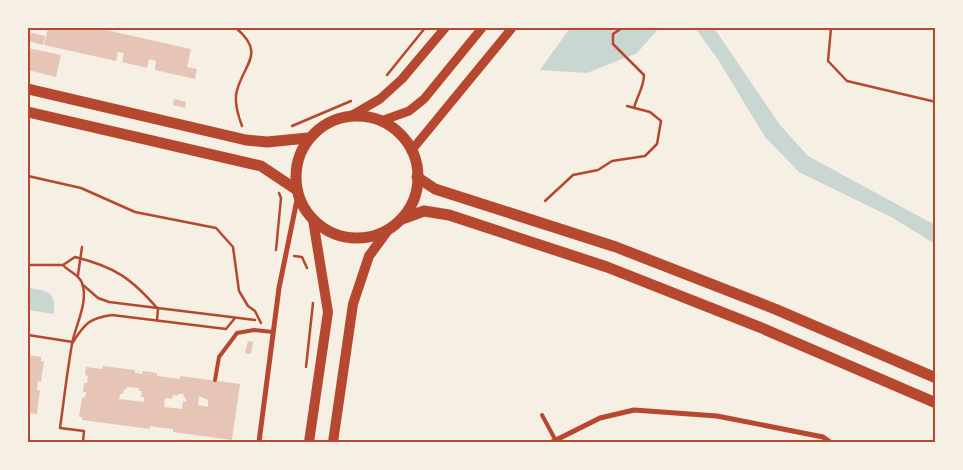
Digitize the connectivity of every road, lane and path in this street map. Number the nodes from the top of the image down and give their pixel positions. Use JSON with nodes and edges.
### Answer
{"nodes":[{"id":1,"x":236,"y":28,"type":"edge"},
{"id":2,"x":425,"y":28,"type":"edge"},
{"id":3,"x":446,"y":28,"type":"edge"},
{"id":4,"x":482,"y":28,"type":"edge"},
{"id":5,"x":512,"y":28,"type":"edge"},
{"id":6,"x":622,"y":28,"type":"edge"},
{"id":7,"x":831,"y":28,"type":"edge"},
{"id":8,"x":386,"y":76,"type":"dead end"},
{"id":9,"x":28,"y":89,"type":"edge"},
{"id":10,"x":353,"y":100,"type":"dead end"},
{"id":11,"x":936,"y":102,"type":"edge"},
{"id":12,"x":627,"y":106,"type":"dead end"},
{"id":13,"x":634,"y":108,"type":"junction"},
{"id":14,"x":28,"y":112,"type":"edge"},
{"id":15,"x":349,"y":116,"type":"junction"},
{"id":16,"x":381,"y":121,"type":"junction"},
{"id":17,"x":308,"y":138,"type":"junction"},
{"id":18,"x":246,"y":140,"type":"junction"},
{"id":19,"x":277,"y":141,"type":"junction"},
{"id":20,"x":412,"y":151,"type":"junction"},
{"id":21,"x":271,"y":173,"type":"junction"},
{"id":22,"x":28,"y":176,"type":"edge"},
{"id":23,"x":417,"y":177,"type":"junction"},
{"id":24,"x":297,"y":192,"type":"junction"},
{"id":25,"x":545,"y":201,"type":"dead end"},
{"id":26,"x":402,"y":219,"type":"junction"},
{"id":27,"x":313,"y":220,"type":"junction"},
{"id":28,"x":388,"y":230,"type":"junction"},
{"id":29,"x":82,"y":246,"type":"dead end"},
{"id":30,"x":286,"y":255,"type":"junction"},
{"id":31,"x":80,"y":258,"type":"junction"},
{"id":32,"x":28,"y":265,"type":"edge"},
{"id":33,"x":63,"y":265,"type":"junction"},
{"id":34,"x":308,"y":274,"type":"dead end"},
{"id":35,"x":78,"y":275,"type":"junction"},
{"id":36,"x":83,"y":285,"type":"junction"},
{"id":37,"x":313,"y":298,"type":"dead end"},
{"id":38,"x":156,"y":307,"type":"junction"},
{"id":39,"x":235,"y":318,"type":"junction"},
{"id":40,"x":157,"y":320,"type":"junction"},
{"id":41,"x":255,"y":320,"type":"dead end"},
{"id":42,"x":262,"y":331,"type":"junction"},
{"id":43,"x":274,"y":332,"type":"junction"},
{"id":44,"x":28,"y":336,"type":"edge"},
{"id":45,"x":72,"y":342,"type":"junction"},
{"id":46,"x":306,"y":368,"type":"dead end"},
{"id":47,"x":936,"y":378,"type":"edge"},
{"id":48,"x":215,"y":380,"type":"dead end"},
{"id":49,"x":936,"y":403,"type":"edge"},
{"id":50,"x":542,"y":416,"type":"dead end"},
{"id":51,"x":83,"y":442,"type":"edge"},
{"id":52,"x":260,"y":442,"type":"edge"},
{"id":53,"x":309,"y":442,"type":"edge"},
{"id":54,"x":333,"y":442,"type":"edge"},
{"id":55,"x":554,"y":442,"type":"edge"},
{"id":56,"x":830,"y":442,"type":"edge"}],
"edges":[{"from":1,"to":18,"type":"path"},
{"from":2,"to":8,"type":"path"},
{"from":3,"to":15,"type":"street"},
{"from":4,"to":16,"type":"street"},
{"from":5,"to":20,"type":"street"},
{"from":6,"to":13,"type":"path"},
{"from":7,"to":11,"type":"path"},
{"from":9,"to":18,"type":"main road"},
{"from":10,"to":19,"type":"path"},
{"from":12,"to":13,"type":"path"},
{"from":13,"to":25,"type":"path"},
{"from":14,"to":21,"type":"main road"},
{"from":15,"to":16,"type":"main road"},
{"from":15,"to":17,"type":"main road"},
{"from":16,"to":20,"type":"main road"},
{"from":17,"to":19,"type":"main road"},
{"from":17,"to":24,"type":"main road"},
{"from":18,"to":19,"type":"main road"},
{"from":20,"to":23,"type":"main road"},
{"from":21,"to":24,"type":"main road"},
{"from":21,"to":30,"type":"path"},
{"from":22,"to":42,"type":"path"},
{"from":23,"to":26,"type":"main road"},
{"from":23,"to":47,"type":"main road"},
{"from":24,"to":27,"type":"main road"},
{"from":24,"to":30,"type":"street"},
{"from":26,"to":28,"type":"main road"},
{"from":26,"to":49,"type":"main road"},
{"from":27,"to":28,"type":"main road"},
{"from":27,"to":53,"type":"main road"},
{"from":28,"to":54,"type":"main road"},
{"from":29,"to":31,"type":"path"},
{"from":30,"to":34,"type":"path"},
{"from":30,"to":43,"type":"street"},
{"from":31,"to":33,"type":"path"},
{"from":31,"to":35,"type":"path"},
{"from":31,"to":38,"type":"path"},
{"from":32,"to":33,"type":"path"},
{"from":33,"to":35,"type":"path"},
{"from":35,"to":36,"type":"path"},
{"from":36,"to":38,"type":"path"},
{"from":36,"to":45,"type":"path"},
{"from":37,"to":46,"type":"path"},
{"from":38,"to":39,"type":"path"},
{"from":38,"to":40,"type":"path"},
{"from":39,"to":40,"type":"path"},
{"from":39,"to":41,"type":"path"},
{"from":40,"to":45,"type":"path"},
{"from":42,"to":43,"type":"lane"},
{"from":42,"to":48,"type":"lane"},
{"from":43,"to":52,"type":"street"},
{"from":44,"to":45,"type":"path"},
{"from":45,"to":51,"type":"path"},
{"from":50,"to":55,"type":"lane"},
{"from":55,"to":56,"type":"street"}]}
